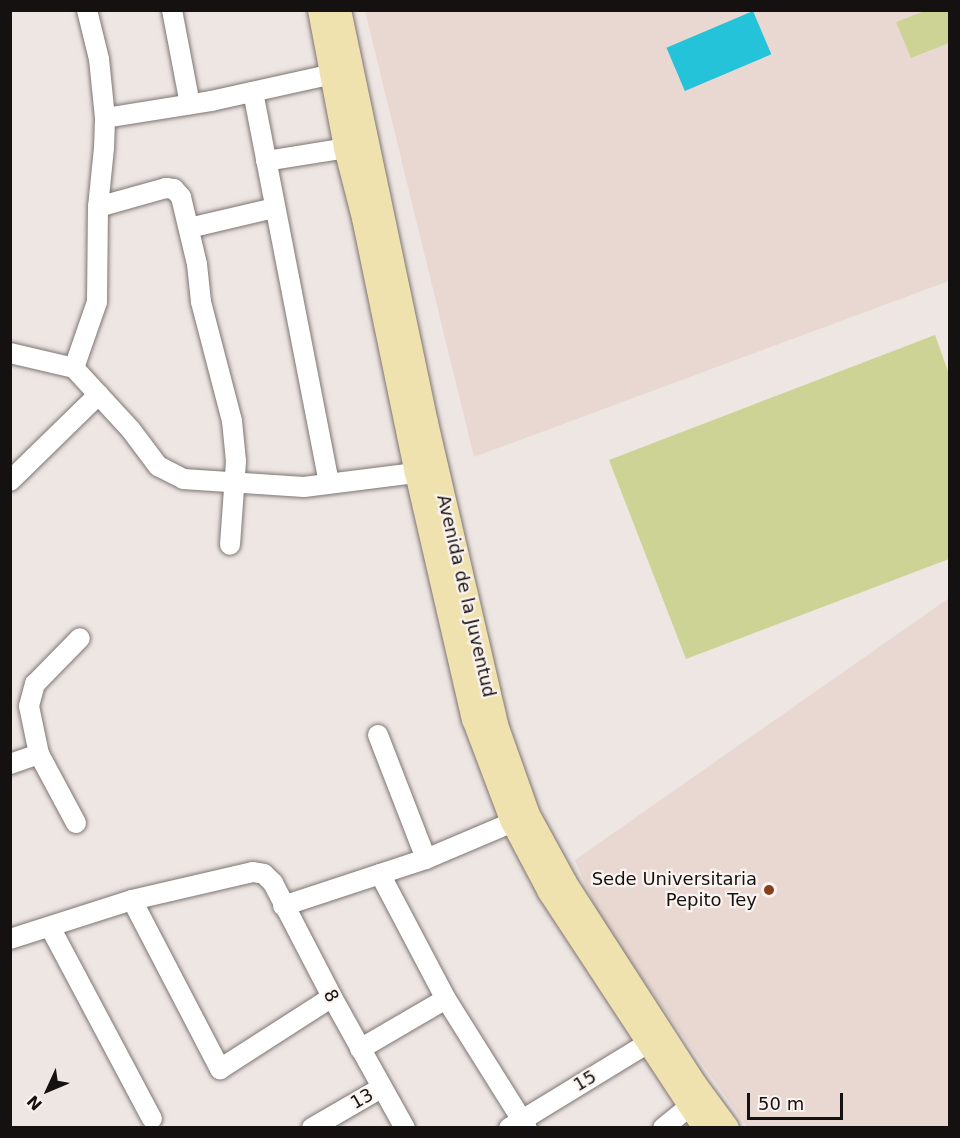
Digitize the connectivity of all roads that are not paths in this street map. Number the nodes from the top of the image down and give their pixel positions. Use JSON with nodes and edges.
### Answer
{"nodes":[{"id":1,"x":87,"y":10,"type":"edge"},
{"id":2,"x":172,"y":10,"type":"edge"},
{"id":3,"x":320,"y":10,"type":"edge"},
{"id":4,"x":339,"y":10,"type":"edge"},
{"id":5,"x":333,"y":74,"type":"junction"},
{"id":6,"x":253,"y":92,"type":"junction"},
{"id":7,"x":190,"y":104,"type":"junction"},
{"id":8,"x":105,"y":118,"type":"junction"},
{"id":9,"x":346,"y":148,"type":"junction"},
{"id":10,"x":266,"y":161,"type":"junction"},
{"id":11,"x":365,"y":180,"type":"junction"},
{"id":12,"x":98,"y":207,"type":"junction"},
{"id":13,"x":274,"y":208,"type":"junction"},
{"id":14,"x":189,"y":228,"type":"junction"},
{"id":15,"x":10,"y":353,"type":"edge"},
{"id":16,"x":74,"y":368,"type":"junction"},
{"id":17,"x":99,"y":394,"type":"junction"},
{"id":18,"x":427,"y":472,"type":"junction"},
{"id":19,"x":10,"y":481,"type":"edge"},
{"id":20,"x":235,"y":483,"type":"junction"},
{"id":21,"x":329,"y":484,"type":"junction"},
{"id":22,"x":230,"y":544,"type":"dead end"},
{"id":23,"x":80,"y":638,"type":"dead end"},
{"id":24,"x":378,"y":735,"type":"dead end"},
{"id":25,"x":39,"y":754,"type":"junction"},
{"id":26,"x":13,"y":760,"type":"edge"},
{"id":27,"x":521,"y":819,"type":"junction"},
{"id":28,"x":76,"y":823,"type":"dead end"},
{"id":29,"x":426,"y":859,"type":"junction"},
{"id":30,"x":380,"y":874,"type":"junction"},
{"id":31,"x":132,"y":900,"type":"junction"},
{"id":32,"x":283,"y":906,"type":"junction"},
{"id":33,"x":50,"y":927,"type":"junction"},
{"id":34,"x":10,"y":939,"type":"edge"},
{"id":35,"x":332,"y":997,"type":"junction"},
{"id":36,"x":446,"y":999,"type":"junction"},
{"id":37,"x":655,"y":1039,"type":"junction"},
{"id":38,"x":360,"y":1049,"type":"junction"},
{"id":39,"x":381,"y":1088,"type":"junction"},
{"id":40,"x":690,"y":1106,"type":"junction"},
{"id":41,"x":152,"y":1119,"type":"dead end"},
{"id":42,"x":519,"y":1125,"type":"edge"},
{"id":43,"x":312,"y":1128,"type":"edge"},
{"id":44,"x":405,"y":1128,"type":"edge"},
{"id":45,"x":663,"y":1128,"type":"edge"},
{"id":46,"x":705,"y":1128,"type":"edge"},
{"id":47,"x":727,"y":1128,"type":"edge"}],
"edges":[{"from":1,"to":8,"type":"street"},
{"from":2,"to":7,"type":"street"},
{"from":3,"to":5,"type":"main road","name":"Avenida de la Juventud"},
{"from":4,"to":11,"type":"main road","name":"Avenida de la Juventud"},
{"from":5,"to":6,"type":"street"},
{"from":5,"to":9,"type":"main road","name":"Avenida de la Juventud"},
{"from":6,"to":7,"type":"street"},
{"from":6,"to":10,"type":"street"},
{"from":7,"to":8,"type":"street"},
{"from":8,"to":12,"type":"street"},
{"from":9,"to":10,"type":"street"},
{"from":9,"to":11,"type":"main road","name":"Avenida de la Juventud"},
{"from":10,"to":13,"type":"street"},
{"from":11,"to":18,"type":"main road","name":"Avenida de la Juventud"},
{"from":12,"to":14,"type":"street"},
{"from":12,"to":16,"type":"street"},
{"from":13,"to":14,"type":"street"},
{"from":13,"to":21,"type":"street"},
{"from":14,"to":20,"type":"street"},
{"from":15,"to":16,"type":"street"},
{"from":16,"to":17,"type":"street"},
{"from":17,"to":19,"type":"street"},
{"from":17,"to":20,"type":"street"},
{"from":18,"to":21,"type":"street"},
{"from":18,"to":27,"type":"main road","name":"Avenida de la Juventud"},
{"from":20,"to":21,"type":"street"},
{"from":20,"to":22,"type":"street"},
{"from":23,"to":25,"type":"street"},
{"from":24,"to":29,"type":"street"},
{"from":25,"to":26,"type":"street"},
{"from":25,"to":28,"type":"street"},
{"from":27,"to":29,"type":"street"},
{"from":27,"to":37,"type":"main road","name":"Avenida de la Juventud"},
{"from":29,"to":30,"type":"street"},
{"from":30,"to":32,"type":"street"},
{"from":30,"to":36,"type":"street"},
{"from":31,"to":32,"type":"street","name":"8"},
{"from":31,"to":33,"type":"street"},
{"from":31,"to":35,"type":"street"},
{"from":32,"to":35,"type":"street","name":"8"},
{"from":33,"to":34,"type":"street"},
{"from":33,"to":41,"type":"street"},
{"from":35,"to":38,"type":"street","name":"8"},
{"from":36,"to":38,"type":"street"},
{"from":36,"to":42,"type":"street"},
{"from":37,"to":40,"type":"main road","name":"Avenida de la Juventud"},
{"from":37,"to":42,"type":"street","name":"15"},
{"from":37,"to":47,"type":"main road","name":"Avenida de la Juventud"},
{"from":38,"to":39,"type":"street","name":"8"},
{"from":39,"to":43,"type":"street","name":"13"},
{"from":39,"to":44,"type":"street","name":"8"},
{"from":40,"to":45,"type":"street"},
{"from":40,"to":46,"type":"main road","name":"Avenida de la Juventud"}]}
